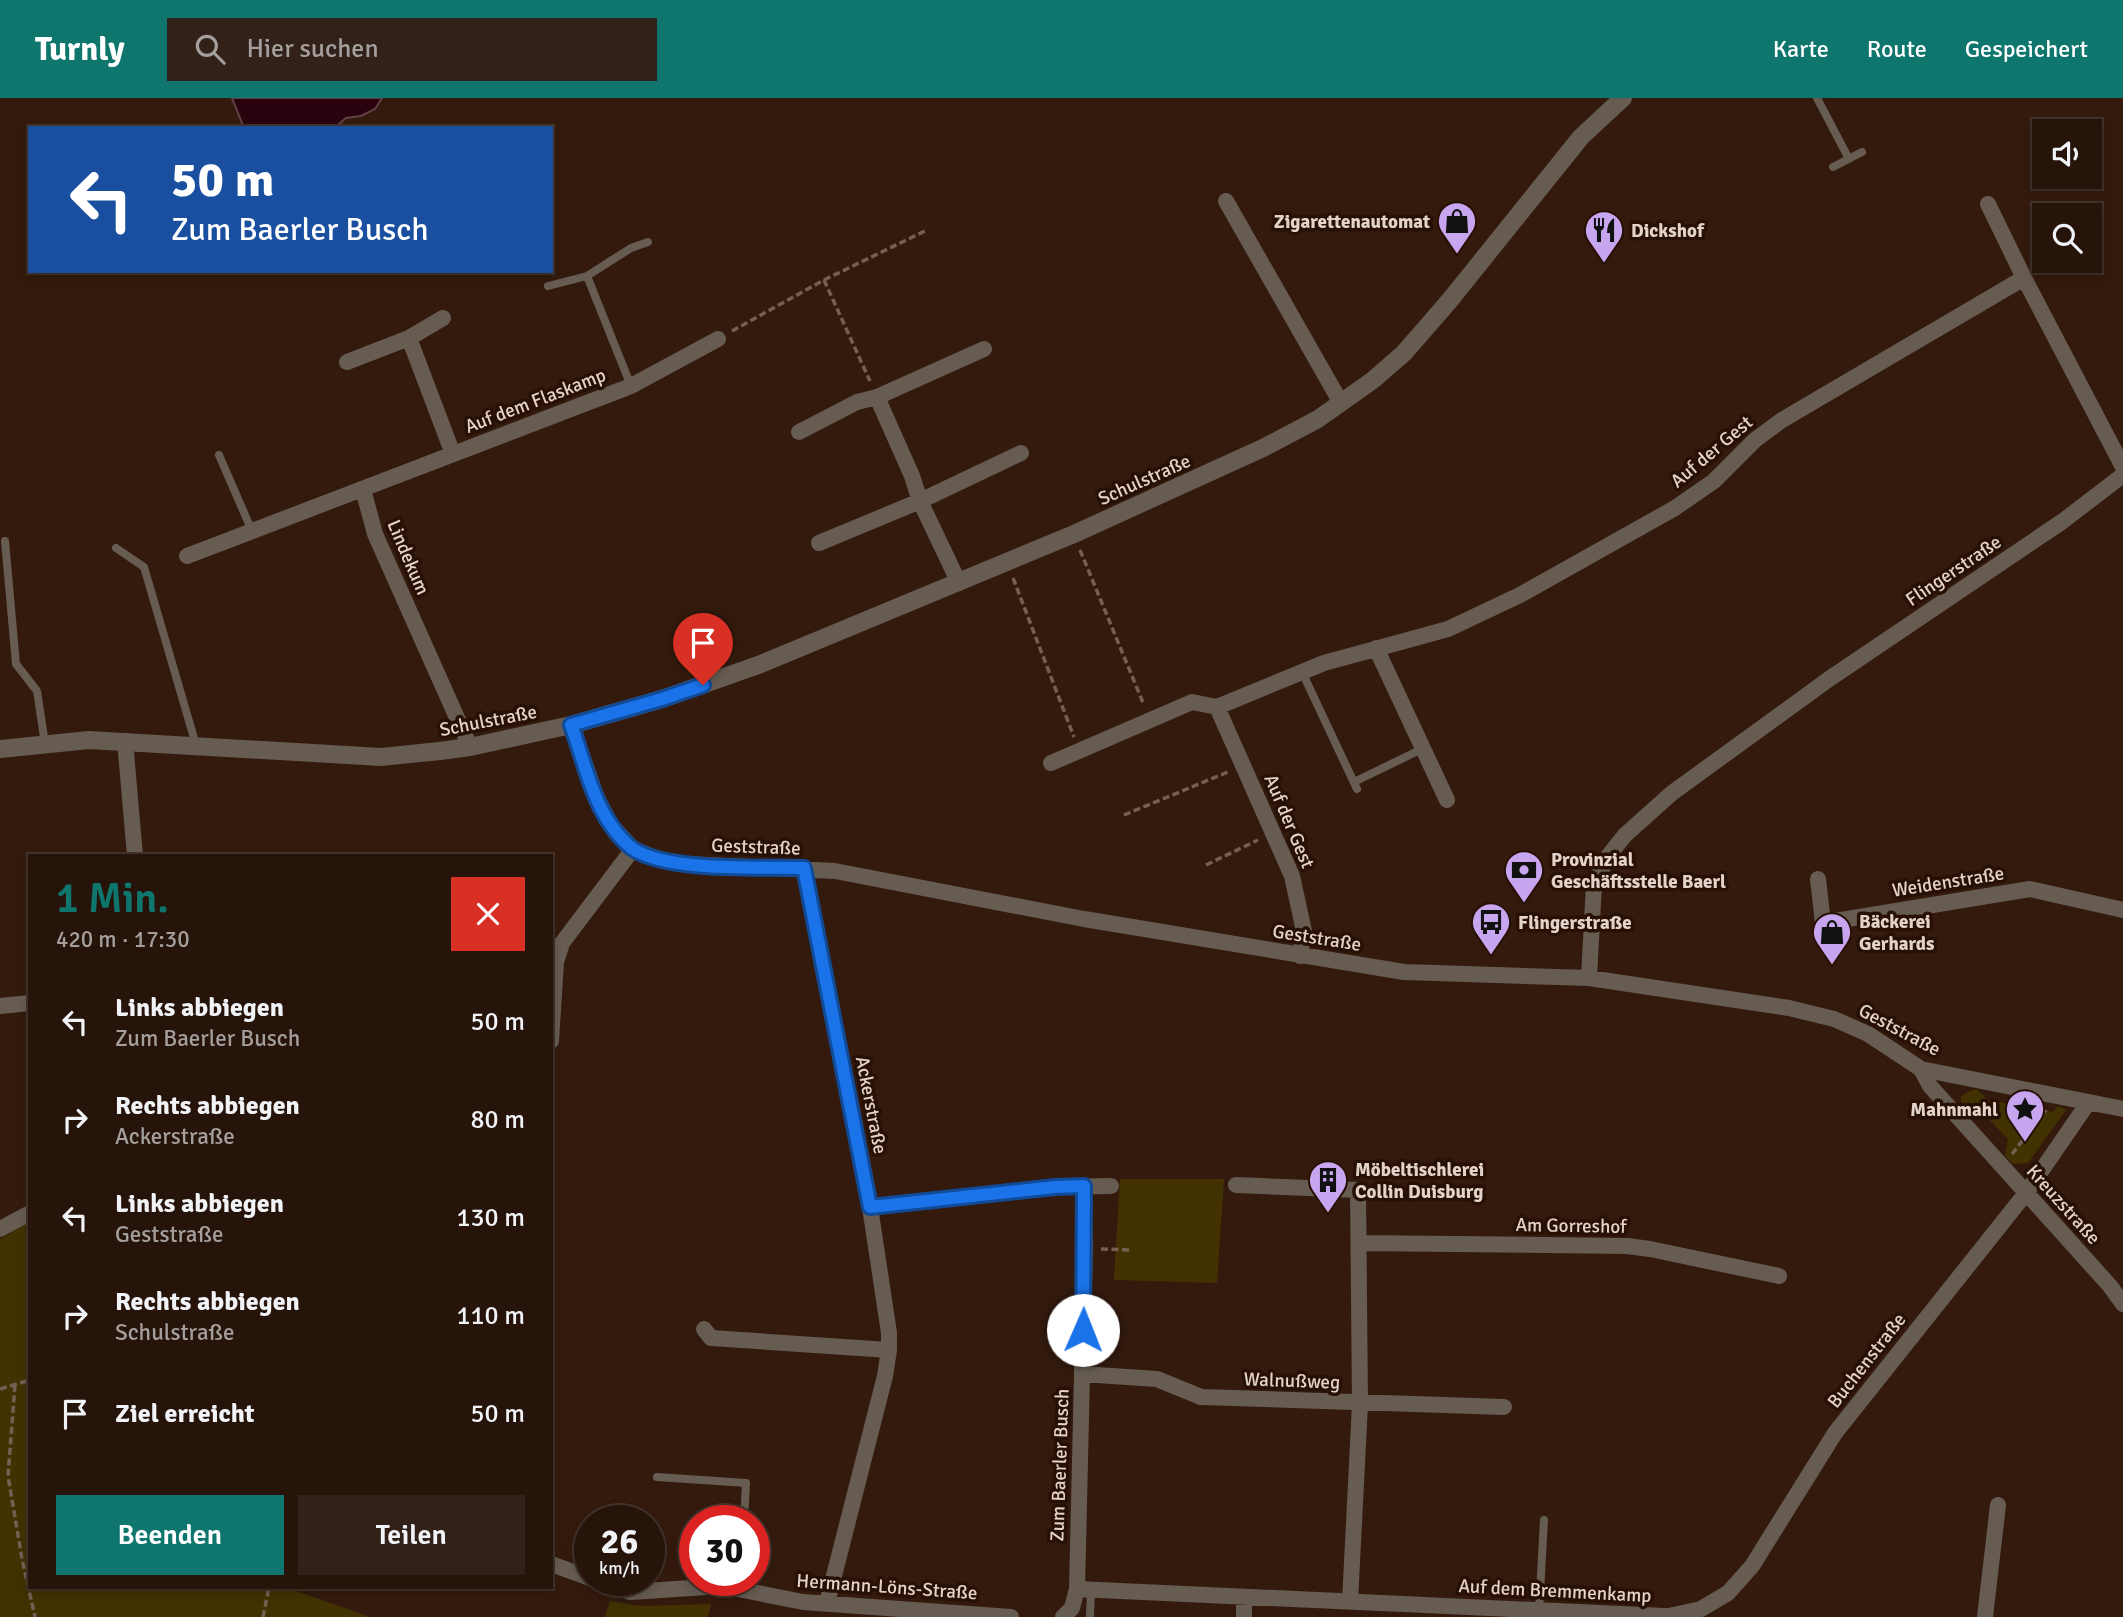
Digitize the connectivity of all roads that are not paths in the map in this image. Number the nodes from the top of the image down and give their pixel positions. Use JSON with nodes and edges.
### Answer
{"nodes":[{"id":1,"x":1623,"y":98,"type":"edge"},
{"id":2,"x":1818,"y":98,"type":"edge"},
{"id":3,"x":1862,"y":152,"type":"dead end"},
{"id":4,"x":1849,"y":159,"type":"junction"},
{"id":5,"x":1833,"y":167,"type":"dead end"},
{"id":6,"x":1226,"y":201,"type":"dead end"},
{"id":7,"x":1988,"y":204,"type":"dead end"},
{"id":8,"x":648,"y":242,"type":"dead end"},
{"id":9,"x":587,"y":276,"type":"junction"},
{"id":10,"x":2024,"y":278,"type":"junction"},
{"id":11,"x":548,"y":286,"type":"dead end"},
{"id":12,"x":443,"y":318,"type":"dead end"},
{"id":13,"x":409,"y":338,"type":"junction"},
{"id":14,"x":718,"y":339,"type":"road end"},
{"id":15,"x":984,"y":349,"type":"dead end"},
{"id":16,"x":347,"y":362,"type":"dead end"},
{"id":17,"x":631,"y":386,"type":"junction"},
{"id":18,"x":877,"y":397,"type":"junction"},
{"id":19,"x":1340,"y":403,"type":"junction"},
{"id":20,"x":799,"y":432,"type":"dead end"},
{"id":21,"x":1021,"y":453,"type":"dead end"},
{"id":22,"x":453,"y":454,"type":"junction"},
{"id":23,"x":219,"y":455,"type":"dead end"},
{"id":24,"x":2123,"y":467,"type":"edge"},
{"id":25,"x":2123,"y":475,"type":"edge"},
{"id":26,"x":363,"y":489,"type":"junction"},
{"id":27,"x":920,"y":501,"type":"junction"},
{"id":28,"x":252,"y":531,"type":"junction"},
{"id":29,"x":5,"y":541,"type":"dead end"},
{"id":30,"x":819,"y":543,"type":"dead end"},
{"id":31,"x":116,"y":548,"type":"dead end"},
{"id":32,"x":187,"y":556,"type":"dead end"},
{"id":33,"x":959,"y":583,"type":"junction"},
{"id":34,"x":1376,"y":648,"type":"junction"},
{"id":35,"x":1301,"y":672,"type":"junction"},
{"id":36,"x":1217,"y":707,"type":"junction"},
{"id":37,"x":571,"y":725,"type":"junction"},
{"id":38,"x":125,"y":741,"type":"junction"},
{"id":39,"x":46,"y":744,"type":"junction"},
{"id":40,"x":196,"y":745,"type":"junction"},
{"id":41,"x":470,"y":747,"type":"junction"},
{"id":42,"x":0,"y":749,"type":"edge"},
{"id":43,"x":1422,"y":749,"type":"junction"},
{"id":44,"x":1051,"y":763,"type":"dead end"},
{"id":45,"x":1447,"y":800,"type":"dead end"},
{"id":46,"x":633,"y":849,"type":"junction"},
{"id":47,"x":135,"y":854,"type":"edge"},
{"id":48,"x":804,"y":868,"type":"junction"},
{"id":49,"x":1818,"y":879,"type":"dead end"},
{"id":50,"x":2123,"y":910,"type":"edge"},
{"id":51,"x":1300,"y":956,"type":"junction"},
{"id":52,"x":1589,"y":978,"type":"junction"},
{"id":53,"x":28,"y":1003,"type":"edge"},
{"id":54,"x":0,"y":1006,"type":"edge"},
{"id":55,"x":553,"y":1009,"type":"edge"},
{"id":56,"x":1921,"y":1069,"type":"junction"},
{"id":57,"x":2088,"y":1103,"type":"junction"},
{"id":58,"x":2123,"y":1109,"type":"edge"},
{"id":59,"x":1111,"y":1185,"type":"dead end"},
{"id":60,"x":1236,"y":1185,"type":"dead end"},
{"id":61,"x":1084,"y":1186,"type":"junction"},
{"id":62,"x":2026,"y":1193,"type":"junction"},
{"id":63,"x":870,"y":1207,"type":"junction"},
{"id":64,"x":28,"y":1214,"type":"edge"},
{"id":65,"x":0,"y":1229,"type":"edge"},
{"id":66,"x":1360,"y":1243,"type":"junction"},
{"id":67,"x":1779,"y":1276,"type":"dead end"},
{"id":68,"x":2123,"y":1304,"type":"edge"},
{"id":69,"x":705,"y":1329,"type":"dead end"},
{"id":70,"x":889,"y":1350,"type":"junction"},
{"id":71,"x":1082,"y":1374,"type":"junction"},
{"id":72,"x":1360,"y":1404,"type":"junction"},
{"id":73,"x":1504,"y":1407,"type":"dead end"},
{"id":74,"x":657,"y":1477,"type":"dead end"},
{"id":75,"x":745,"y":1505,"type":"edge"},
{"id":76,"x":1998,"y":1505,"type":"dead end"},
{"id":77,"x":1544,"y":1520,"type":"dead end"},
{"id":78,"x":553,"y":1565,"type":"edge"},
{"id":79,"x":574,"y":1572,"type":"edge"},
{"id":80,"x":1084,"y":1590,"type":"junction"},
{"id":81,"x":770,"y":1594,"type":"edge"},
{"id":82,"x":1244,"y":1597,"type":"junction"},
{"id":83,"x":1350,"y":1602,"type":"junction"},
{"id":84,"x":827,"y":1603,"type":"junction"},
{"id":85,"x":1539,"y":1610,"type":"junction"},
{"id":86,"x":1444,"y":1611,"type":"edge"},
{"id":87,"x":1065,"y":1616,"type":"edge"},
{"id":88,"x":1664,"y":1616,"type":"edge"},
{"id":89,"x":1011,"y":1617,"type":"edge"},
{"id":90,"x":1090,"y":1617,"type":"edge"},
{"id":91,"x":1244,"y":1617,"type":"edge"},
{"id":92,"x":1985,"y":1617,"type":"edge"}],
"edges":[{"from":1,"to":19,"type":"street","name":"Schulstraße"},
{"from":2,"to":4,"type":"lane"},
{"from":3,"to":4,"type":"lane"},
{"from":4,"to":5,"type":"lane"},
{"from":6,"to":19,"type":"street"},
{"from":7,"to":10,"type":"street"},
{"from":8,"to":9,"type":"lane"},
{"from":9,"to":11,"type":"lane"},
{"from":9,"to":17,"type":"lane","name":"Auf dem Flaskamp"},
{"from":10,"to":24,"type":"street"},
{"from":10,"to":34,"type":"street","name":"Auf der Gest"},
{"from":12,"to":13,"type":"street"},
{"from":13,"to":16,"type":"street"},
{"from":13,"to":22,"type":"street","name":"Auf dem Flaskamp"},
{"from":14,"to":17,"type":"street","name":"Auf dem Flaskamp"},
{"from":15,"to":18,"type":"street"},
{"from":17,"to":22,"type":"street","name":"Auf dem Flaskamp"},
{"from":18,"to":20,"type":"street"},
{"from":18,"to":27,"type":"street"},
{"from":19,"to":33,"type":"street","name":"Schulstraße"},
{"from":21,"to":27,"type":"street"},
{"from":22,"to":26,"type":"street","name":"Auf dem Flaskamp"},
{"from":23,"to":28,"type":"lane"},
{"from":25,"to":52,"type":"street","name":"Flingerstraße"},
{"from":26,"to":28,"type":"street"},
{"from":26,"to":41,"type":"street","name":"Lindekum"},
{"from":27,"to":30,"type":"street"},
{"from":27,"to":33,"type":"street"},
{"from":28,"to":32,"type":"street"},
{"from":29,"to":39,"type":"lane"},
{"from":31,"to":40,"type":"lane"},
{"from":33,"to":37,"type":"street","name":"Schulstraße"},
{"from":34,"to":35,"type":"street","name":"Auf der Gest"},
{"from":34,"to":43,"type":"street"},
{"from":35,"to":36,"type":"street","name":"Auf der Gest"},
{"from":35,"to":43,"type":"lane"},
{"from":36,"to":44,"type":"street","name":"Auf der Gest"},
{"from":36,"to":51,"type":"street","name":"Auf der Gest"},
{"from":37,"to":41,"type":"street","name":"Schulstraße"},
{"from":37,"to":46,"type":"street","name":"Geststraße"},
{"from":38,"to":39,"type":"street","name":"Schulstraße"},
{"from":38,"to":40,"type":"street","name":"Schulstraße"},
{"from":38,"to":47,"type":"street"},
{"from":39,"to":42,"type":"street","name":"Schulstraße"},
{"from":40,"to":41,"type":"street","name":"Schulstraße"},
{"from":43,"to":45,"type":"street"},
{"from":46,"to":48,"type":"street","name":"Geststraße"},
{"from":46,"to":55,"type":"street"},
{"from":48,"to":51,"type":"street","name":"Geststraße"},
{"from":48,"to":63,"type":"street","name":"Ackerstraße"},
{"from":49,"to":50,"type":"street","name":"Weidenstraße"},
{"from":51,"to":52,"type":"street","name":"Geststraße"},
{"from":52,"to":56,"type":"street","name":"Geststraße"},
{"from":53,"to":54,"type":"street"},
{"from":56,"to":57,"type":"street","name":"Geststraße"},
{"from":56,"to":62,"type":"street","name":"Kreuzstraße"},
{"from":57,"to":58,"type":"street","name":"Geststraße"},
{"from":57,"to":62,"type":"street","name":"Buchenstraße"},
{"from":59,"to":61,"type":"street"},
{"from":60,"to":66,"type":"street"},
{"from":61,"to":63,"type":"street"},
{"from":61,"to":71,"type":"street","name":"Zum Baerler Busch"},
{"from":62,"to":68,"type":"street","name":"Kreuzstraße"},
{"from":62,"to":88,"type":"street","name":"Buchenstraße"},
{"from":63,"to":70,"type":"street","name":"Ackerstraße"},
{"from":64,"to":65,"type":"street"},
{"from":66,"to":67,"type":"street","name":"Am Gorreshof"},
{"from":66,"to":72,"type":"street"},
{"from":69,"to":70,"type":"street"},
{"from":70,"to":84,"type":"street","name":"Ackerstraße"},
{"from":71,"to":72,"type":"street","name":"Walnußweg"},
{"from":71,"to":80,"type":"street","name":"Zum Baerler Busch"},
{"from":72,"to":73,"type":"street","name":"Walnußweg"},
{"from":72,"to":83,"type":"street"},
{"from":74,"to":75,"type":"lane"},
{"from":76,"to":92,"type":"street"},
{"from":77,"to":85,"type":"lane"},
{"from":78,"to":79,"type":"street"},
{"from":80,"to":82,"type":"street","name":"Auf dem Bremmenkamp"},
{"from":80,"to":87,"type":"street","name":"Zum Baerler Busch"},
{"from":80,"to":90,"type":"lane"},
{"from":81,"to":84,"type":"street","name":"Hermann-Löns-Straße"},
{"from":82,"to":83,"type":"street","name":"Auf dem Bremmenkamp"},
{"from":82,"to":91,"type":"street"},
{"from":83,"to":86,"type":"street","name":"Auf dem Bremmenkamp"},
{"from":84,"to":89,"type":"street","name":"Hermann-Löns-Straße"},
{"from":85,"to":86,"type":"street","name":"Auf dem Bremmenkamp"},
{"from":85,"to":88,"type":"street","name":"Auf dem Bremmenkamp"}]}
